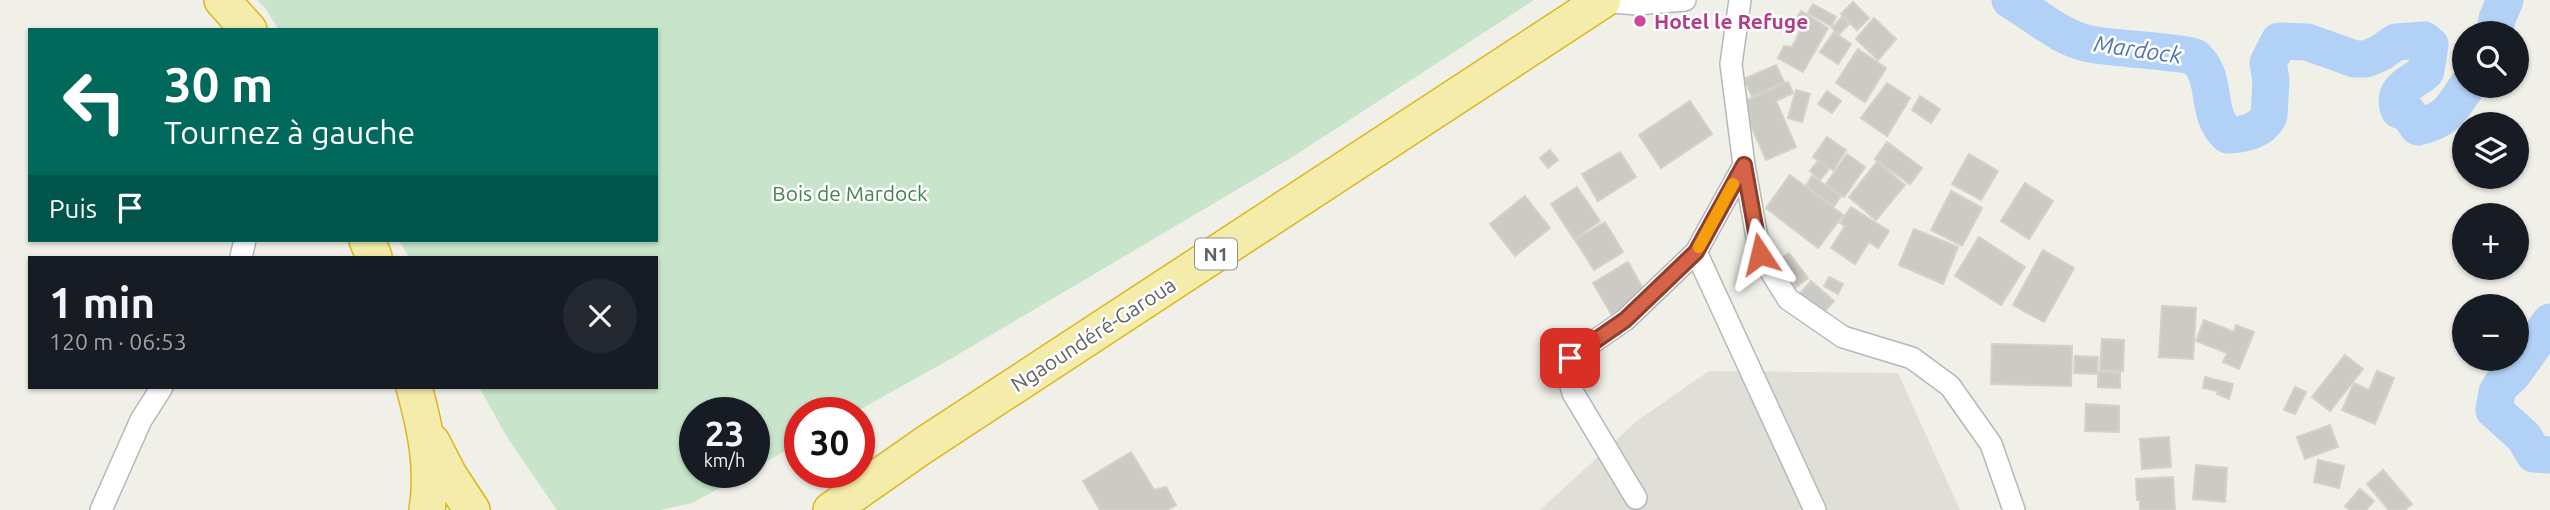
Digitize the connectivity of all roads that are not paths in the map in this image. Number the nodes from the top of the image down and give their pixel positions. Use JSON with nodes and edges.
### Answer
{"nodes":[{"id":1,"x":1685,"y":0,"type":"edge"},
{"id":2,"x":1740,"y":0,"type":"edge"},
{"id":3,"x":1602,"y":1,"type":"edge"},
{"id":4,"x":1744,"y":165,"type":"junction"},
{"id":5,"x":1696,"y":252,"type":"junction"},
{"id":6,"x":161,"y":389,"type":"edge"},
{"id":7,"x":415,"y":389,"type":"edge"},
{"id":8,"x":425,"y":426,"type":"junction"},
{"id":9,"x":1636,"y":498,"type":"dead end"},
{"id":10,"x":101,"y":510,"type":"edge"},
{"id":11,"x":427,"y":510,"type":"edge"},
{"id":12,"x":472,"y":510,"type":"edge"},
{"id":13,"x":831,"y":510,"type":"edge"},
{"id":14,"x":1815,"y":510,"type":"edge"},
{"id":15,"x":2014,"y":510,"type":"edge"}],
"edges":[{"from":1,"to":3,"type":"street"},
{"from":2,"to":4,"type":"street"},
{"from":3,"to":13,"type":"highway","name":"Ngaoundéré-Garoua","number":"N1"},
{"from":4,"to":5,"type":"street"},
{"from":4,"to":15,"type":"street"},
{"from":5,"to":9,"type":"street"},
{"from":5,"to":14,"type":"street"},
{"from":6,"to":10,"type":"street"},
{"from":7,"to":8,"type":"highway"},
{"from":8,"to":11,"type":"highway"},
{"from":8,"to":12,"type":"highway"}]}
